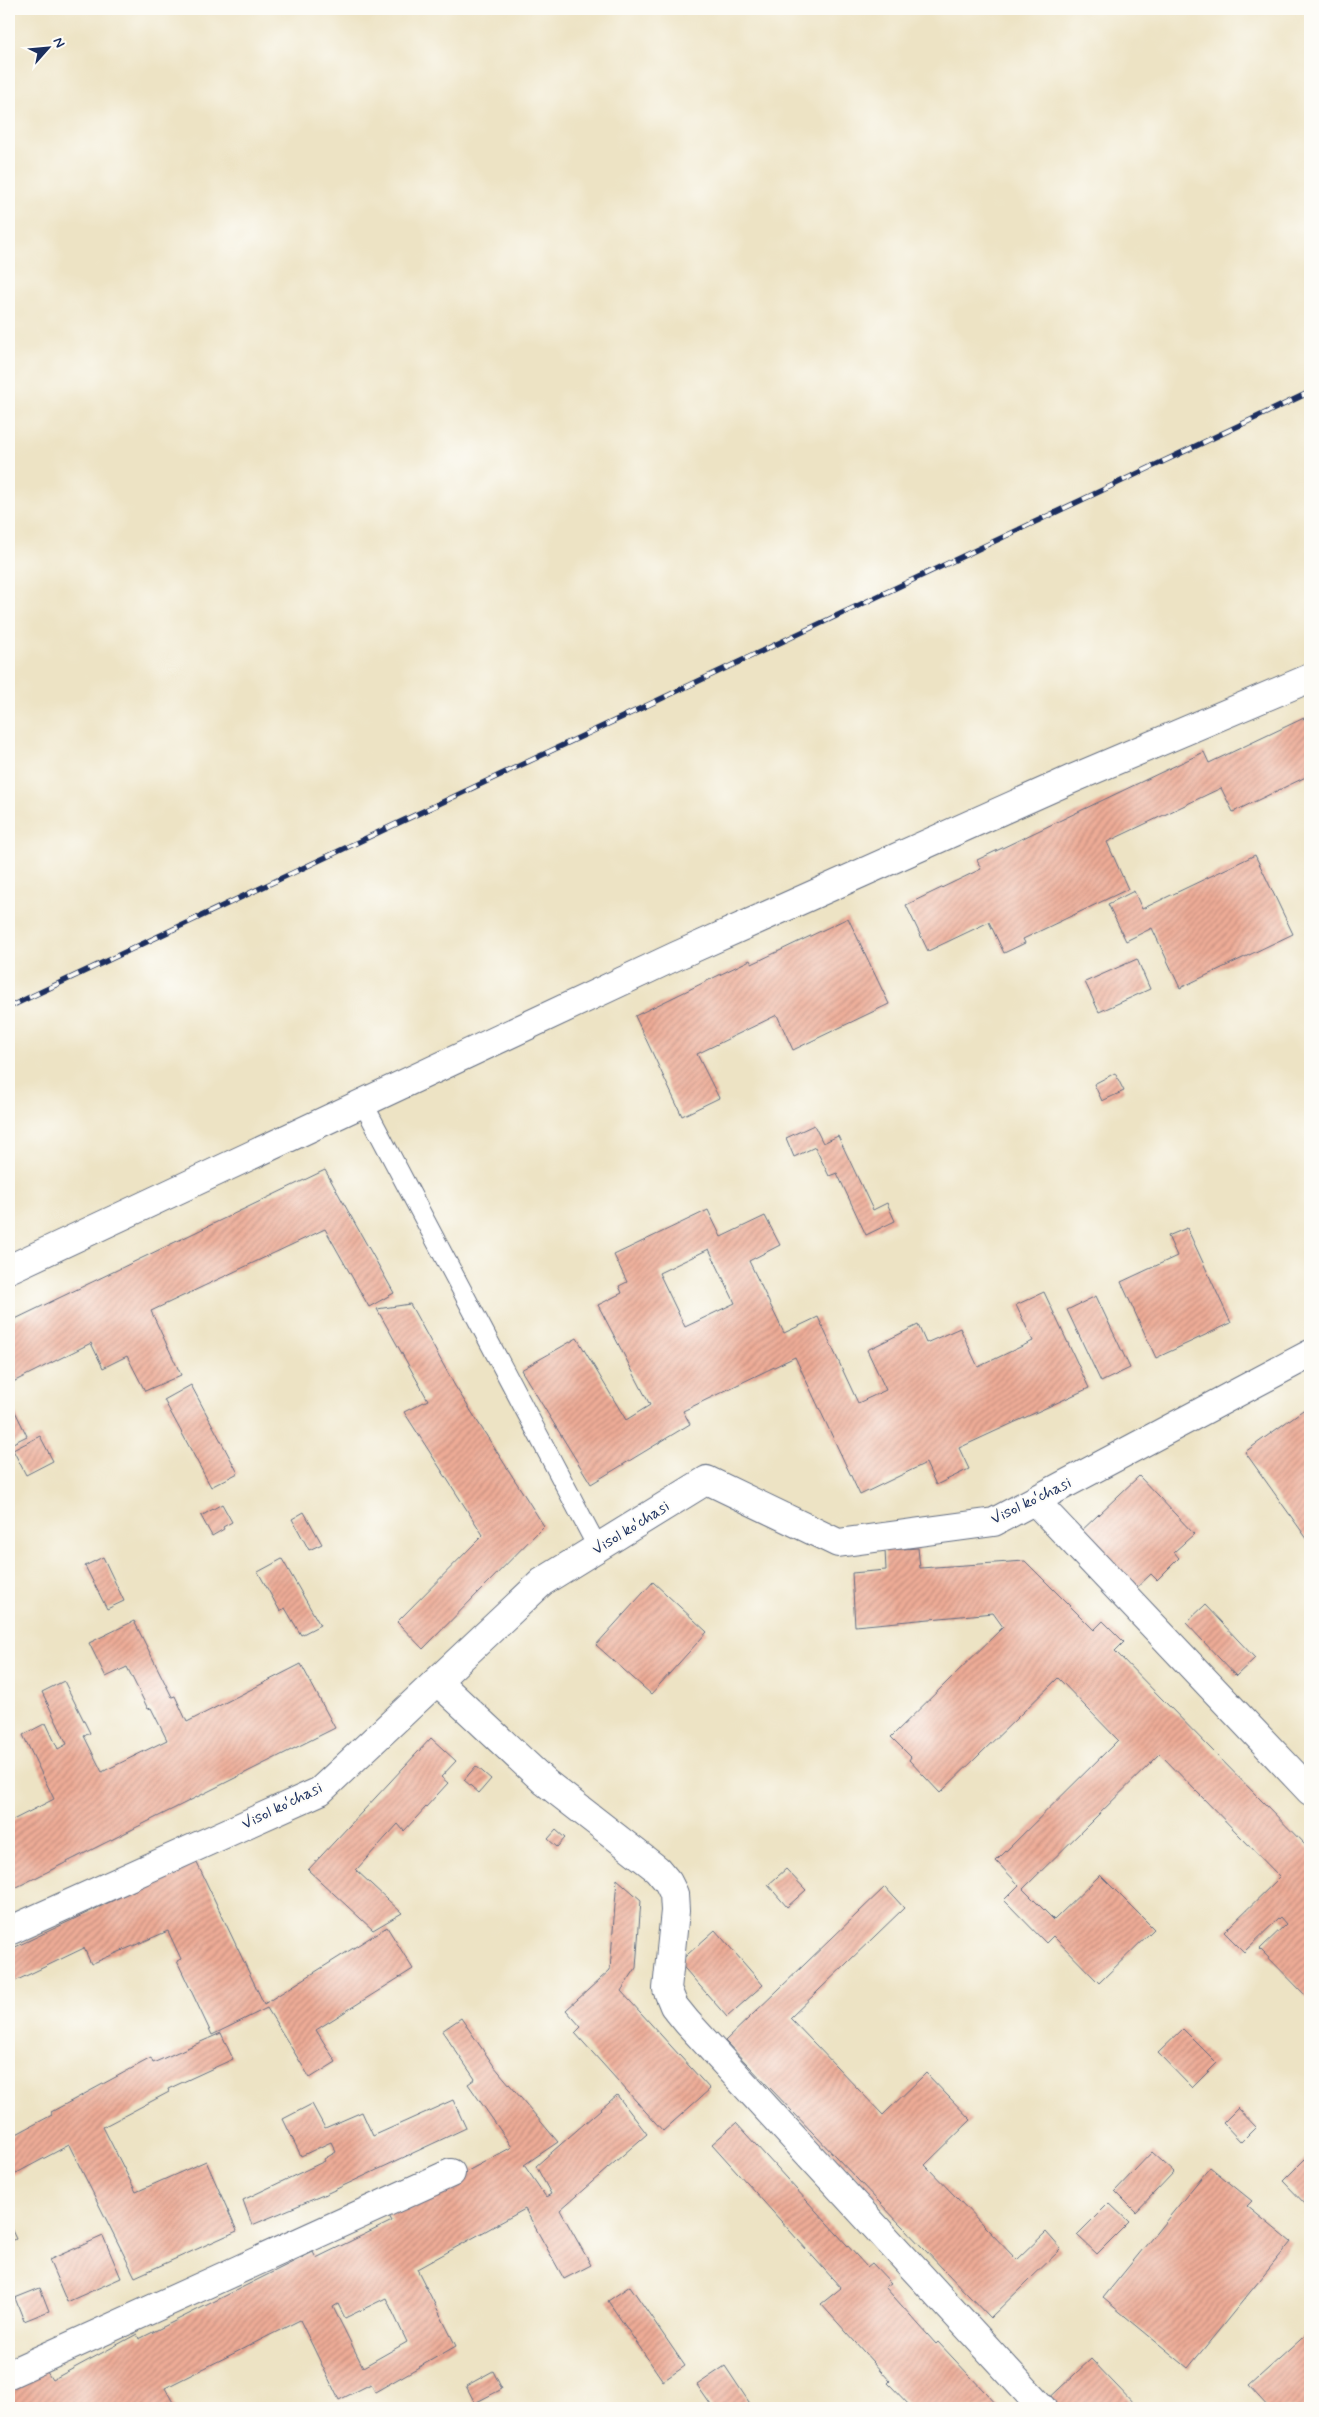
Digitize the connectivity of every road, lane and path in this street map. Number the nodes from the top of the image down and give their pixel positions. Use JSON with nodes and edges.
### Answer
{"nodes":[{"id":1,"x":1310,"y":678,"type":"edge"},
{"id":2,"x":363,"y":1103,"type":"junction"},
{"id":3,"x":9,"y":1269,"type":"edge"},
{"id":4,"x":1310,"y":1354,"type":"edge"},
{"id":5,"x":1035,"y":1501,"type":"junction"},
{"id":6,"x":598,"y":1548,"type":"junction"},
{"id":7,"x":437,"y":1682,"type":"junction"},
{"id":8,"x":1310,"y":1791,"type":"edge"},
{"id":9,"x":9,"y":1931,"type":"edge"},
{"id":10,"x":450,"y":2172,"type":"dead end"},
{"id":11,"x":9,"y":2374,"type":"edge"},
{"id":12,"x":1042,"y":2408,"type":"edge"}],
"edges":[{"from":1,"to":2,"type":"street"},
{"from":2,"to":3,"type":"street"},
{"from":2,"to":6,"type":"lane"},
{"from":4,"to":5,"type":"street","name":"Visol koʻchasi"},
{"from":5,"to":6,"type":"street","name":"Visol koʻchasi"},
{"from":5,"to":8,"type":"street"},
{"from":6,"to":7,"type":"street","name":"Visol koʻchasi"},
{"from":7,"to":9,"type":"street","name":"Visol koʻchasi"},
{"from":7,"to":12,"type":"street"},
{"from":10,"to":11,"type":"street"}]}
